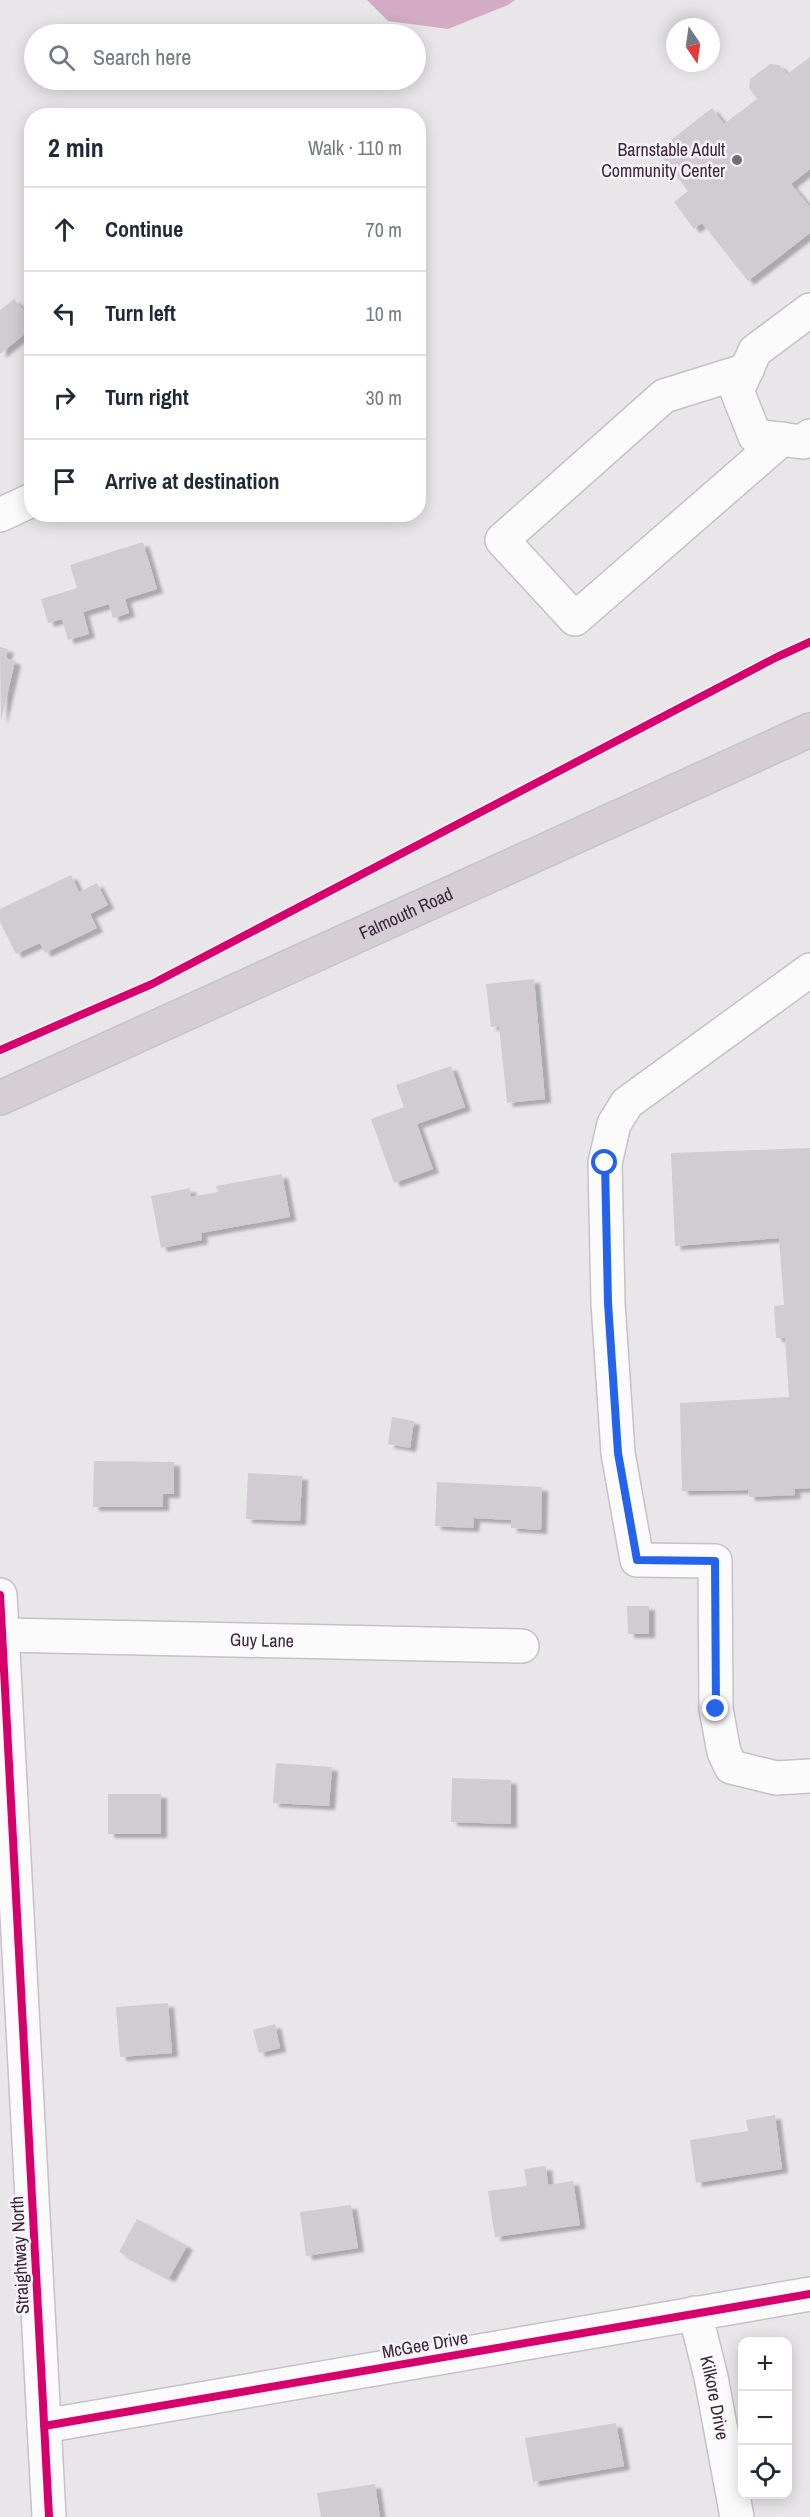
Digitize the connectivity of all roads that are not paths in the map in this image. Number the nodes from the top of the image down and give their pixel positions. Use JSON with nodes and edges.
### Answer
{"nodes":[{"id":1,"x":810,"y":310,"type":"edge"},
{"id":2,"x":747,"y":370,"type":"junction"},
{"id":3,"x":796,"y":438,"type":"edge"},
{"id":4,"x":24,"y":504,"type":"edge"},
{"id":5,"x":0,"y":515,"type":"edge"},
{"id":6,"x":810,"y":730,"type":"edge"},
{"id":7,"x":810,"y":970,"type":"edge"},
{"id":8,"x":0,"y":1098,"type":"edge"},
{"id":9,"x":0,"y":1595,"type":"edge"},
{"id":10,"x":2,"y":1635,"type":"junction"},
{"id":11,"x":522,"y":1646,"type":"dead end"},
{"id":12,"x":810,"y":1776,"type":"edge"},
{"id":13,"x":810,"y":2294,"type":"edge"},
{"id":14,"x":696,"y":2313,"type":"junction"},
{"id":15,"x":44,"y":2426,"type":"junction"},
{"id":16,"x":49,"y":2517,"type":"edge"},
{"id":17,"x":737,"y":2517,"type":"edge"}],
"edges":[{"from":1,"to":2,"type":"street"},
{"from":2,"to":3,"type":"street"},
{"from":2,"to":3,"type":"street"},
{"from":4,"to":5,"type":"street"},
{"from":6,"to":8,"type":"main road","name":"Falmouth Road"},
{"from":7,"to":12,"type":"street"},
{"from":9,"to":10,"type":"street","name":"Straightway North"},
{"from":10,"to":11,"type":"street","name":"Guy Lane"},
{"from":10,"to":15,"type":"street","name":"Straightway North"},
{"from":13,"to":14,"type":"street","name":"McGee Drive"},
{"from":14,"to":15,"type":"street","name":"McGee Drive"},
{"from":14,"to":17,"type":"street","name":"Kilkore Drive"},
{"from":15,"to":16,"type":"street","name":"Straightway North"}]}
